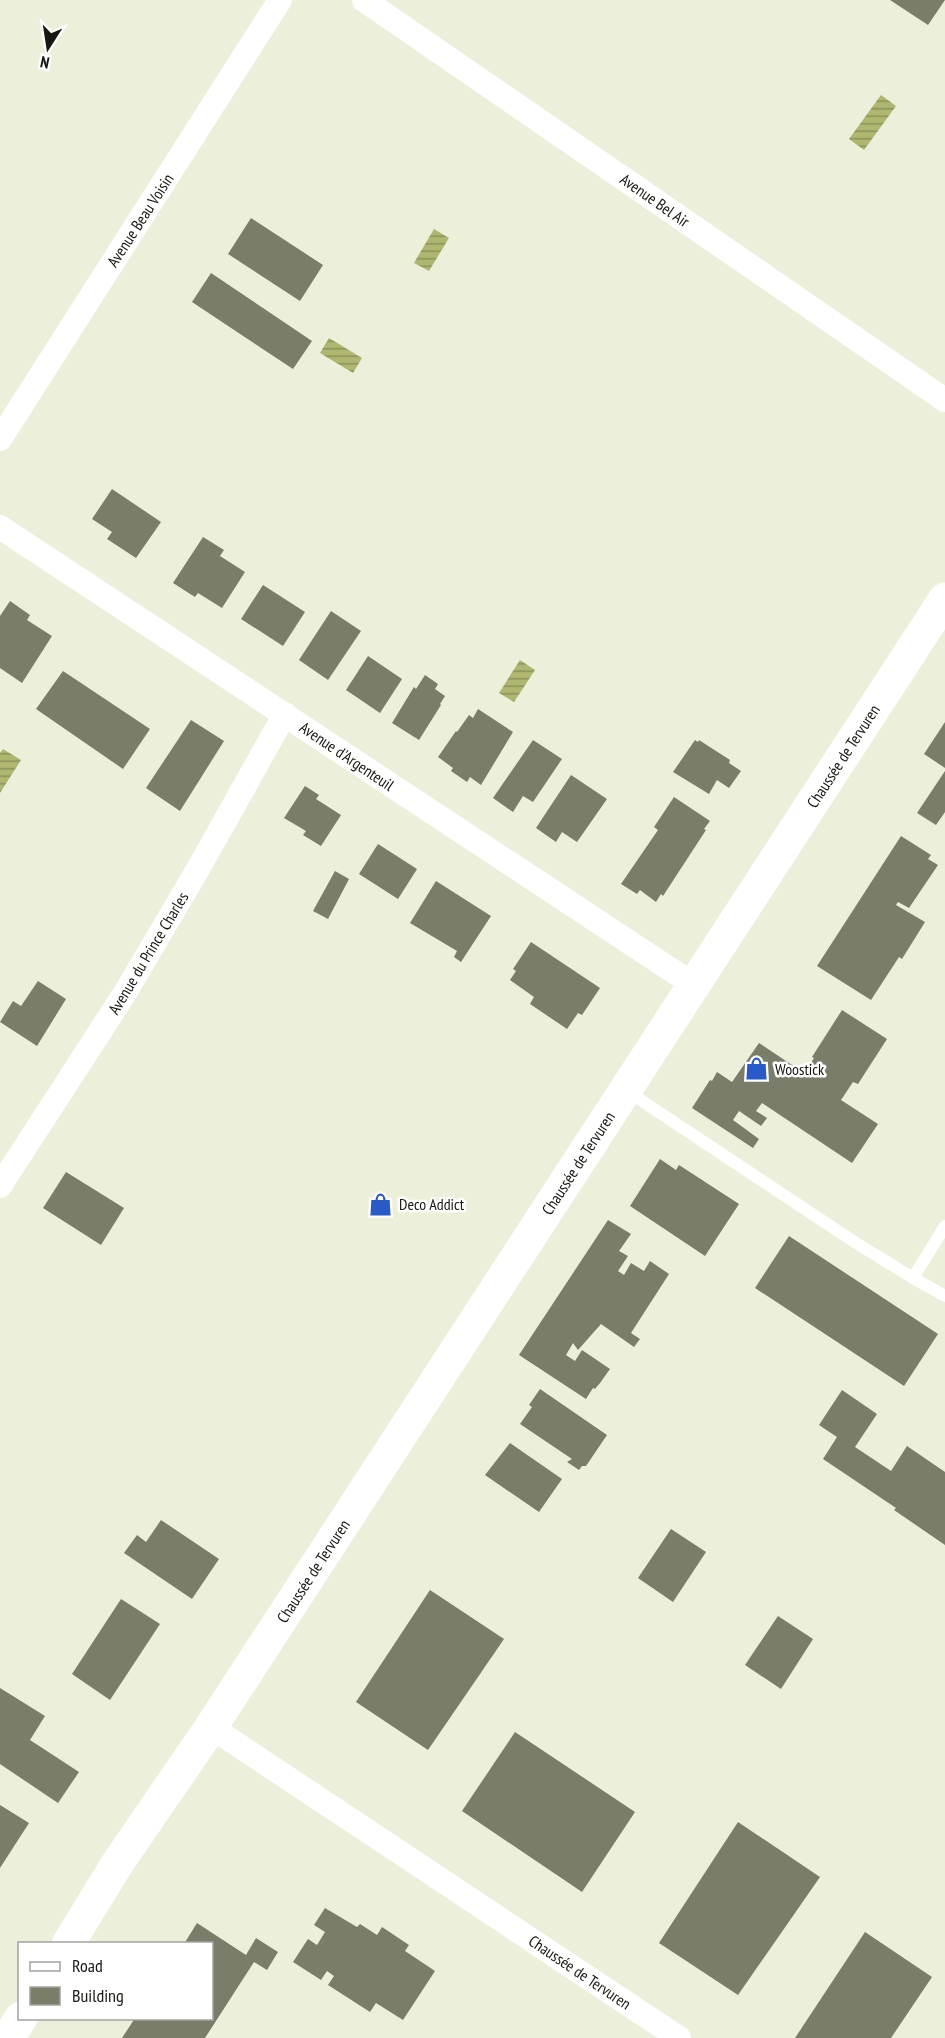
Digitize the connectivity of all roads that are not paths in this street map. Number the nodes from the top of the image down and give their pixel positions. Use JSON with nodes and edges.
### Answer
{"nodes":[{"id":1,"x":280,"y":0,"type":"edge"},
{"id":2,"x":364,"y":0,"type":"edge"},
{"id":3,"x":945,"y":400,"type":"edge"},
{"id":4,"x":0,"y":439,"type":"edge"},
{"id":5,"x":0,"y":527,"type":"edge"},
{"id":6,"x":945,"y":599,"type":"edge"},
{"id":7,"x":285,"y":714,"type":"junction"},
{"id":8,"x":694,"y":985,"type":"junction"},
{"id":9,"x":626,"y":1090,"type":"junction"},
{"id":10,"x":0,"y":1186,"type":"edge"},
{"id":11,"x":945,"y":1226,"type":"edge"},
{"id":12,"x":913,"y":1278,"type":"junction"},
{"id":13,"x":945,"y":1296,"type":"edge"},
{"id":14,"x":211,"y":1728,"type":"junction"},
{"id":15,"x":69,"y":1942,"type":"edge"},
{"id":16,"x":20,"y":2020,"type":"edge"},
{"id":17,"x":8,"y":2038,"type":"edge"},
{"id":18,"x":679,"y":2038,"type":"edge"}],
"edges":[{"from":1,"to":4,"type":"street","name":"Avenue Beau Voisin"},
{"from":2,"to":3,"type":"street","name":"Avenue Bel Air"},
{"from":5,"to":7,"type":"street","name":"Avenue d'Argenteuil"},
{"from":6,"to":8,"type":"main road","name":"Chaussée de Tervuren"},
{"from":7,"to":8,"type":"street","name":"Avenue d'Argenteuil"},
{"from":7,"to":10,"type":"street","name":"Avenue du Prince Charles"},
{"from":8,"to":9,"type":"main road","name":"Chaussée de Tervuren"},
{"from":9,"to":12,"type":"lane"},
{"from":9,"to":14,"type":"main road","name":"Chaussée de Tervuren"},
{"from":11,"to":12,"type":"lane"},
{"from":12,"to":13,"type":"lane"},
{"from":14,"to":15,"type":"main road","name":"Chaussée de Tervuren"},
{"from":14,"to":18,"type":"street","name":"Chaussée de Tervuren"},
{"from":16,"to":17,"type":"main road"}]}
